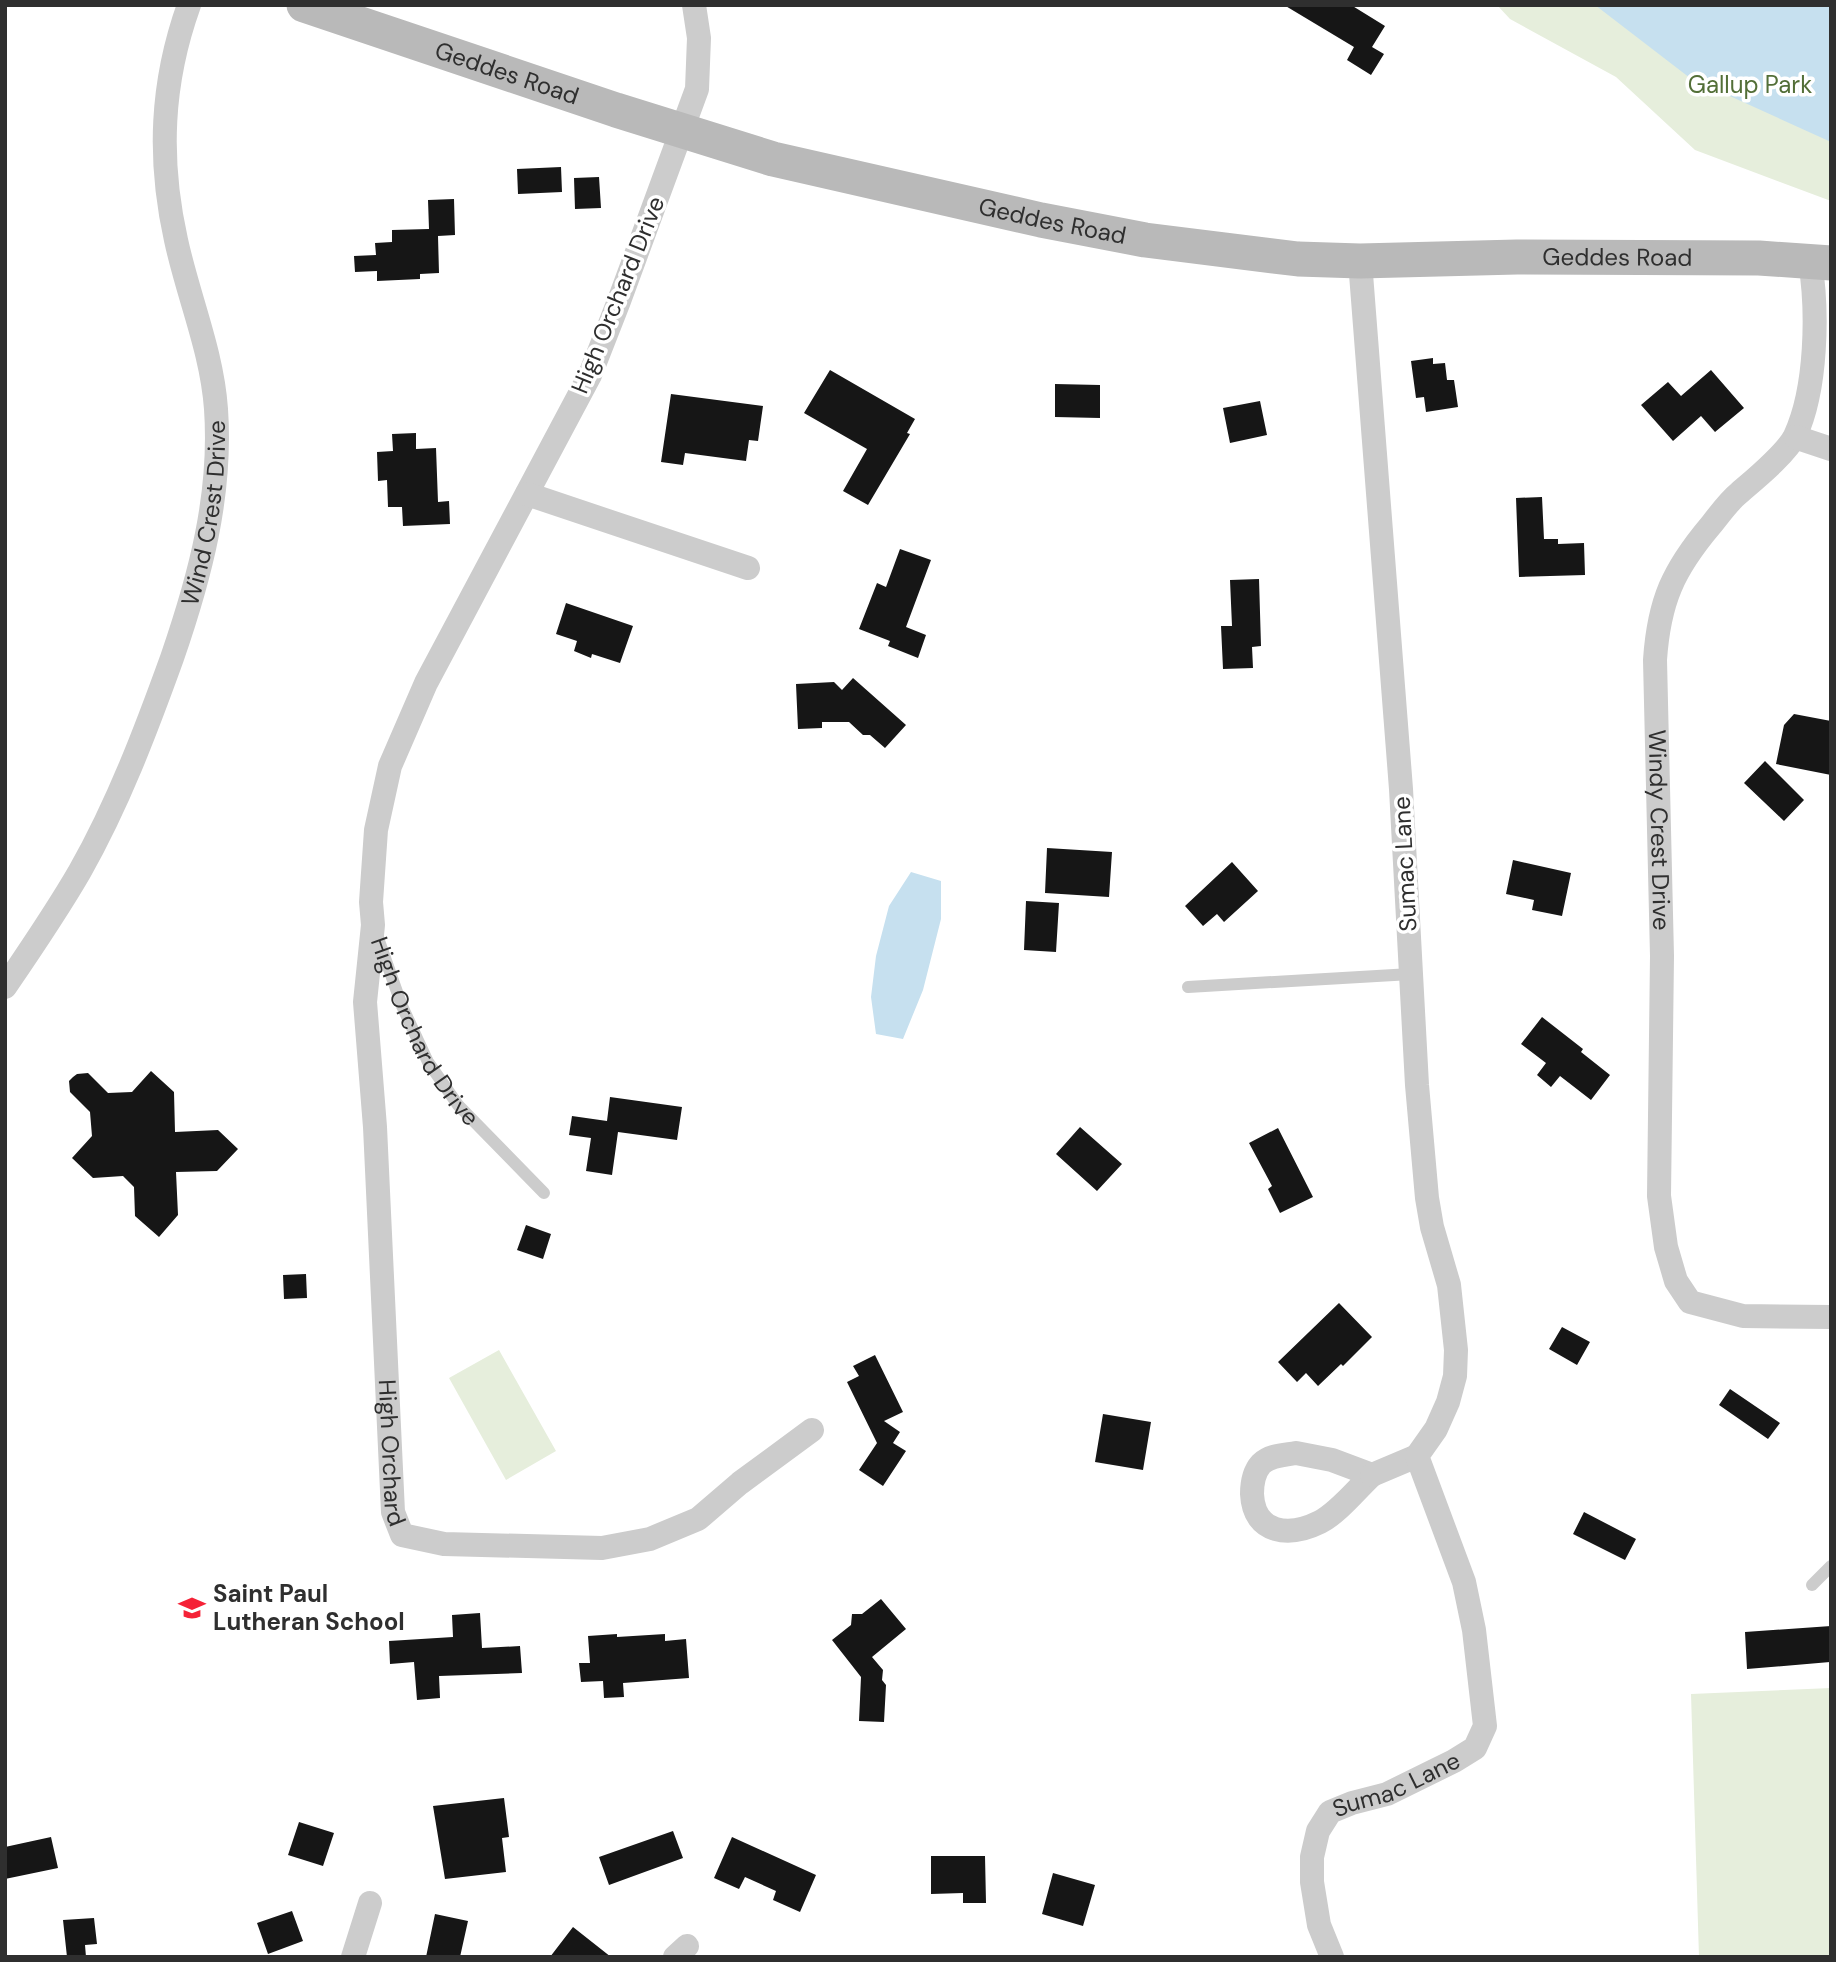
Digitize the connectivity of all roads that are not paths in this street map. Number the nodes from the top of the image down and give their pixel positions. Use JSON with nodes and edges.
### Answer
{"nodes":[{"id":1,"x":189,"y":5,"type":"edge"},
{"id":2,"x":304,"y":5,"type":"edge"},
{"id":3,"x":694,"y":5,"type":"edge"},
{"id":4,"x":682,"y":129,"type":"junction"},
{"id":5,"x":1360,"y":261,"type":"junction"},
{"id":6,"x":1820,"y":262,"type":"edge"},
{"id":7,"x":1795,"y":437,"type":"junction"},
{"id":8,"x":1831,"y":449,"type":"edge"},
{"id":9,"x":527,"y":494,"type":"junction"},
{"id":10,"x":748,"y":568,"type":"dead end"},
{"id":11,"x":373,"y":925,"type":"junction"},
{"id":12,"x":1411,"y":974,"type":"junction"},
{"id":13,"x":5,"y":987,"type":"edge"},
{"id":14,"x":1188,"y":987,"type":"dead end"},
{"id":15,"x":544,"y":1193,"type":"dead end"},
{"id":16,"x":1831,"y":1317,"type":"edge"},
{"id":17,"x":812,"y":1430,"type":"dead end"},
{"id":18,"x":1417,"y":1456,"type":"junction"},
{"id":19,"x":1372,"y":1475,"type":"junction"},
{"id":20,"x":1831,"y":1566,"type":"edge"},
{"id":21,"x":1812,"y":1585,"type":"dead end"},
{"id":22,"x":370,"y":1903,"type":"dead end"},
{"id":23,"x":353,"y":1957,"type":"edge"},
{"id":24,"x":1332,"y":1957,"type":"edge"}],
"edges":[{"from":1,"to":13,"type":"street","name":"Wind Crest Drive"},
{"from":2,"to":4,"type":"main road","name":"Geddes Road"},
{"from":3,"to":4,"type":"street","name":"High Orchard Drive"},
{"from":4,"to":5,"type":"main road","name":"Geddes Road"},
{"from":4,"to":9,"type":"street","name":"High Orchard Drive"},
{"from":5,"to":6,"type":"main road","name":"Geddes Road"},
{"from":5,"to":12,"type":"street","name":"Sumac Lane"},
{"from":6,"to":7,"type":"street","name":"Windy Crest Drive"},
{"from":7,"to":8,"type":"street"},
{"from":7,"to":16,"type":"street","name":"Windy Crest Drive"},
{"from":9,"to":10,"type":"street"},
{"from":9,"to":11,"type":"street","name":"High Orchard Drive"},
{"from":11,"to":15,"type":"lane","name":"High Orchard Drive"},
{"from":11,"to":17,"type":"street","name":"High Orchard"},
{"from":12,"to":14,"type":"lane"},
{"from":12,"to":18,"type":"street","name":"Sumac Lane"},
{"from":18,"to":19,"type":"street"},
{"from":18,"to":24,"type":"street","name":"Sumac Lane"},
{"from":19,"to":19,"type":"street"},
{"from":20,"to":21,"type":"lane"},
{"from":22,"to":23,"type":"street"}]}
